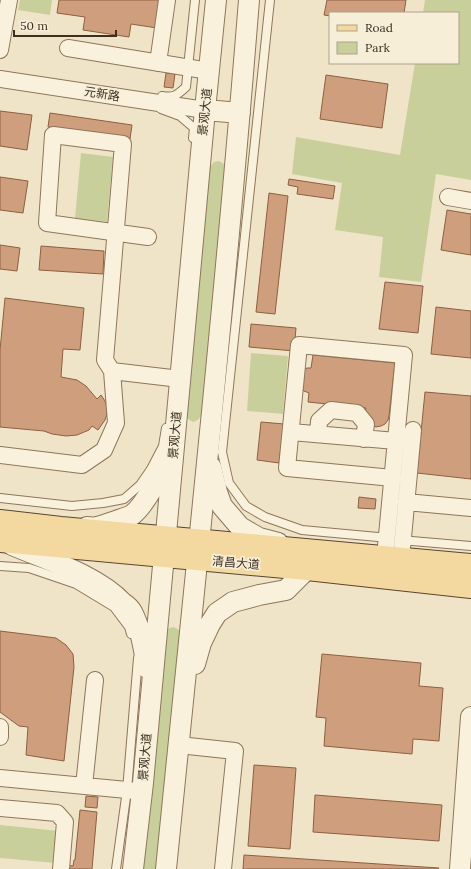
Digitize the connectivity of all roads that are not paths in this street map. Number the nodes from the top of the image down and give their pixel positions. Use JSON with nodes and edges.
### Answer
{"nodes":[{"id":1,"x":9,"y":0,"type":"edge"},
{"id":2,"x":167,"y":0,"type":"edge"},
{"id":3,"x":195,"y":0,"type":"edge"},
{"id":4,"x":216,"y":0,"type":"edge"},
{"id":5,"x":249,"y":0,"type":"edge"},
{"id":6,"x":270,"y":0,"type":"edge"},
{"id":7,"x":2,"y":23,"type":"edge"},
{"id":8,"x":68,"y":48,"type":"dead end"},
{"id":9,"x":0,"y":50,"type":"edge"},
{"id":10,"x":158,"y":62,"type":"junction"},
{"id":11,"x":188,"y":67,"type":"junction"},
{"id":12,"x":209,"y":71,"type":"junction"},
{"id":13,"x":0,"y":72,"type":"edge"},
{"id":14,"x":0,"y":79,"type":"edge"},
{"id":15,"x":0,"y":86,"type":"edge"},
{"id":16,"x":205,"y":110,"type":"junction"},
{"id":17,"x":240,"y":113,"type":"junction"},
{"id":18,"x":193,"y":144,"type":"dead end"},
{"id":19,"x":448,"y":197,"type":"dead end"},
{"id":20,"x":471,"y":201,"type":"edge"},
{"id":21,"x":116,"y":232,"type":"junction"},
{"id":22,"x":148,"y":237,"type":"dead end"},
{"id":23,"x":112,"y":371,"type":"junction"},
{"id":24,"x":173,"y":378,"type":"junction"},
{"id":25,"x":166,"y":422,"type":"dead end"},
{"id":26,"x":413,"y":430,"type":"dead end"},
{"id":27,"x":291,"y":432,"type":"junction"},
{"id":28,"x":318,"y":434,"type":"junction"},
{"id":29,"x":364,"y":438,"type":"junction"},
{"id":30,"x":396,"y":441,"type":"junction"},
{"id":31,"x":174,"y":446,"type":"junction"},
{"id":32,"x":208,"y":450,"type":"junction"},
{"id":33,"x":0,"y":455,"type":"edge"},
{"id":34,"x":393,"y":478,"type":"junction"},
{"id":35,"x":0,"y":498,"type":"edge"},
{"id":36,"x":406,"y":502,"type":"junction"},
{"id":37,"x":471,"y":508,"type":"edge"},
{"id":38,"x":0,"y":521,"type":"edge"},
{"id":39,"x":61,"y":528,"type":"junction"},
{"id":40,"x":2,"y":542,"type":"edge"},
{"id":41,"x":394,"y":546,"type":"junction"},
{"id":42,"x":471,"y":546,"type":"edge"},
{"id":43,"x":165,"y":547,"type":"junction"},
{"id":44,"x":198,"y":550,"type":"junction"},
{"id":45,"x":307,"y":560,"type":"junction"},
{"id":46,"x":471,"y":565,"type":"edge"},
{"id":47,"x":0,"y":566,"type":"edge"},
{"id":48,"x":471,"y":587,"type":"edge"},
{"id":49,"x":95,"y":680,"type":"dead end"},
{"id":50,"x":151,"y":698,"type":"junction"},
{"id":51,"x":183,"y":700,"type":"junction"},
{"id":52,"x":471,"y":717,"type":"edge"},
{"id":53,"x":0,"y":727,"type":"edge"},
{"id":54,"x":0,"y":737,"type":"edge"},
{"id":55,"x":178,"y":745,"type":"junction"},
{"id":56,"x":0,"y":778,"type":"edge"},
{"id":57,"x":84,"y":786,"type":"junction"},
{"id":58,"x":134,"y":791,"type":"junction"},
{"id":59,"x":0,"y":808,"type":"edge"},
{"id":60,"x":61,"y":869,"type":"edge"},
{"id":61,"x":116,"y":869,"type":"edge"},
{"id":62,"x":133,"y":869,"type":"edge"},
{"id":63,"x":166,"y":869,"type":"edge"},
{"id":64,"x":223,"y":869,"type":"edge"},
{"id":65,"x":460,"y":869,"type":"edge"}],
"edges":[{"from":1,"to":7,"type":"street"},
{"from":2,"to":10,"type":"street"},
{"from":3,"to":11,"type":"lane"},
{"from":4,"to":12,"type":"street","name":"景观大道"},
{"from":5,"to":17,"type":"street"},
{"from":6,"to":41,"type":"lane"},
{"from":7,"to":9,"type":"street"},
{"from":8,"to":10,"type":"street"},
{"from":10,"to":11,"type":"street"},
{"from":11,"to":12,"type":"street"},
{"from":11,"to":13,"type":"lane"},
{"from":12,"to":16,"type":"street","name":"景观大道"},
{"from":14,"to":16,"type":"street","name":"元新路"},
{"from":15,"to":18,"type":"lane"},
{"from":16,"to":17,"type":"street"},
{"from":16,"to":24,"type":"street","name":"景观大道"},
{"from":17,"to":32,"type":"street"},
{"from":19,"to":20,"type":"street"},
{"from":21,"to":21,"type":"street"},
{"from":21,"to":22,"type":"street"},
{"from":21,"to":23,"type":"street"},
{"from":23,"to":24,"type":"street"},
{"from":23,"to":33,"type":"street"},
{"from":24,"to":31,"type":"street","name":"景观大道"},
{"from":25,"to":35,"type":"lane"},
{"from":26,"to":36,"type":"street"},
{"from":27,"to":28,"type":"street"},
{"from":27,"to":30,"type":"street"},
{"from":27,"to":34,"type":"street"},
{"from":28,"to":29,"type":"street"},
{"from":28,"to":29,"type":"street"},
{"from":29,"to":30,"type":"street"},
{"from":30,"to":34,"type":"street"},
{"from":31,"to":39,"type":"street"},
{"from":31,"to":43,"type":"street","name":"景观大道"},
{"from":32,"to":44,"type":"street"},
{"from":32,"to":45,"type":"street"},
{"from":34,"to":41,"type":"street"},
{"from":36,"to":37,"type":"street"},
{"from":36,"to":41,"type":"street"},
{"from":38,"to":39,"type":"main road","name":"清昌大道"},
{"from":39,"to":43,"type":"main road","name":"清昌大道"},
{"from":40,"to":43,"type":"main road","name":"清昌大道"},
{"from":40,"to":50,"type":"street"},
{"from":41,"to":42,"type":"lane"},
{"from":41,"to":45,"type":"main road","name":"清昌大道"},
{"from":41,"to":46,"type":"main road","name":"清昌大道"},
{"from":43,"to":44,"type":"main road","name":"清昌大道"},
{"from":43,"to":50,"type":"street","name":"景观大道"},
{"from":44,"to":45,"type":"main road","name":"清昌大道"},
{"from":44,"to":51,"type":"street"},
{"from":45,"to":48,"type":"main road","name":"清昌大道"},
{"from":45,"to":51,"type":"street"},
{"from":47,"to":58,"type":"lane"},
{"from":49,"to":57,"type":"street"},
{"from":50,"to":58,"type":"street","name":"景观大道"},
{"from":51,"to":55,"type":"street"},
{"from":52,"to":65,"type":"street"},
{"from":53,"to":54,"type":"street"},
{"from":55,"to":63,"type":"street"},
{"from":55,"to":64,"type":"street"},
{"from":56,"to":57,"type":"street"},
{"from":57,"to":58,"type":"street"},
{"from":58,"to":61,"type":"lane"},
{"from":58,"to":62,"type":"street","name":"景观大道"},
{"from":59,"to":60,"type":"street"}]}
